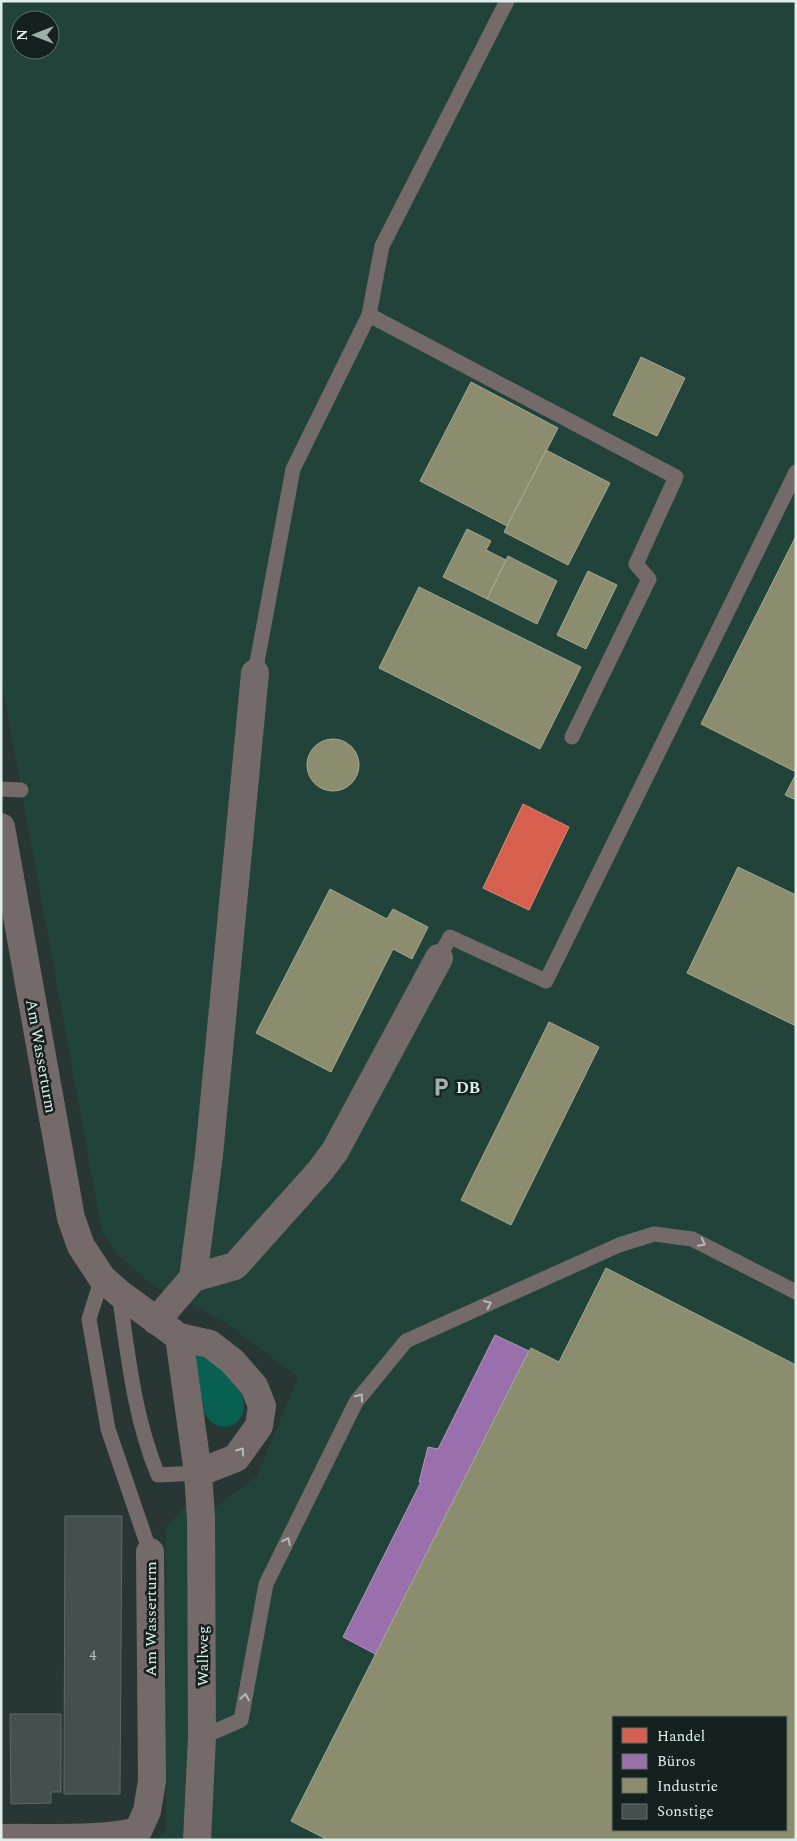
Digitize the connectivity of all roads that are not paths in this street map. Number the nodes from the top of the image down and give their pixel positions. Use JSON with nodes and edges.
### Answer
{"nodes":[{"id":1,"x":507,"y":1,"type":"edge"},
{"id":2,"x":369,"y":316,"type":"junction"},
{"id":3,"x":796,"y":472,"type":"edge"},
{"id":4,"x":255,"y":673,"type":"joint"},
{"id":5,"x":572,"y":737,"type":"dead end"},
{"id":6,"x":1,"y":789,"type":"edge"},
{"id":7,"x":21,"y":790,"type":"dead end"},
{"id":8,"x":1,"y":827,"type":"edge"},
{"id":9,"x":439,"y":958,"type":"joint"},
{"id":10,"x":193,"y":1278,"type":"junction"},
{"id":11,"x":110,"y":1286,"type":"junction"},
{"id":12,"x":796,"y":1292,"type":"edge"},
{"id":13,"x":156,"y":1321,"type":"junction"},
{"id":14,"x":179,"y":1337,"type":"junction"},
{"id":15,"x":198,"y":1473,"type":"junction"},
{"id":16,"x":150,"y":1552,"type":"joint"},
{"id":17,"x":202,"y":1737,"type":"junction"},
{"id":18,"x":1,"y":1838,"type":"edge"},
{"id":19,"x":197,"y":1840,"type":"edge"}],
"edges":[{"from":1,"to":2,"type":"lane"},
{"from":2,"to":4,"type":"lane"},
{"from":2,"to":5,"type":"lane"},
{"from":3,"to":9,"type":"lane"},
{"from":4,"to":10,"type":"street"},
{"from":6,"to":7,"type":"lane"},
{"from":8,"to":11,"type":"street","name":"Am Wasserturm"},
{"from":9,"to":10,"type":"street"},
{"from":10,"to":13,"type":"street"},
{"from":11,"to":13,"type":"street","name":"Am Wasserturm"},
{"from":11,"to":15,"type":"lane"},
{"from":11,"to":16,"type":"lane","name":"Am Wasserturm"},
{"from":17,"to":12,"type":"lane","one_way":true},
{"from":13,"to":14,"type":"street","name":"Am Wasserturm"},
{"from":14,"to":15,"type":"street"},
{"from":15,"to":14,"type":"street","name":"Am Wasserturm","one_way":true},
{"from":15,"to":17,"type":"street","name":"Wallweg"},
{"from":16,"to":18,"type":"street","name":"Am Wasserturm"},
{"from":17,"to":19,"type":"street","name":"Wallweg"}]}
